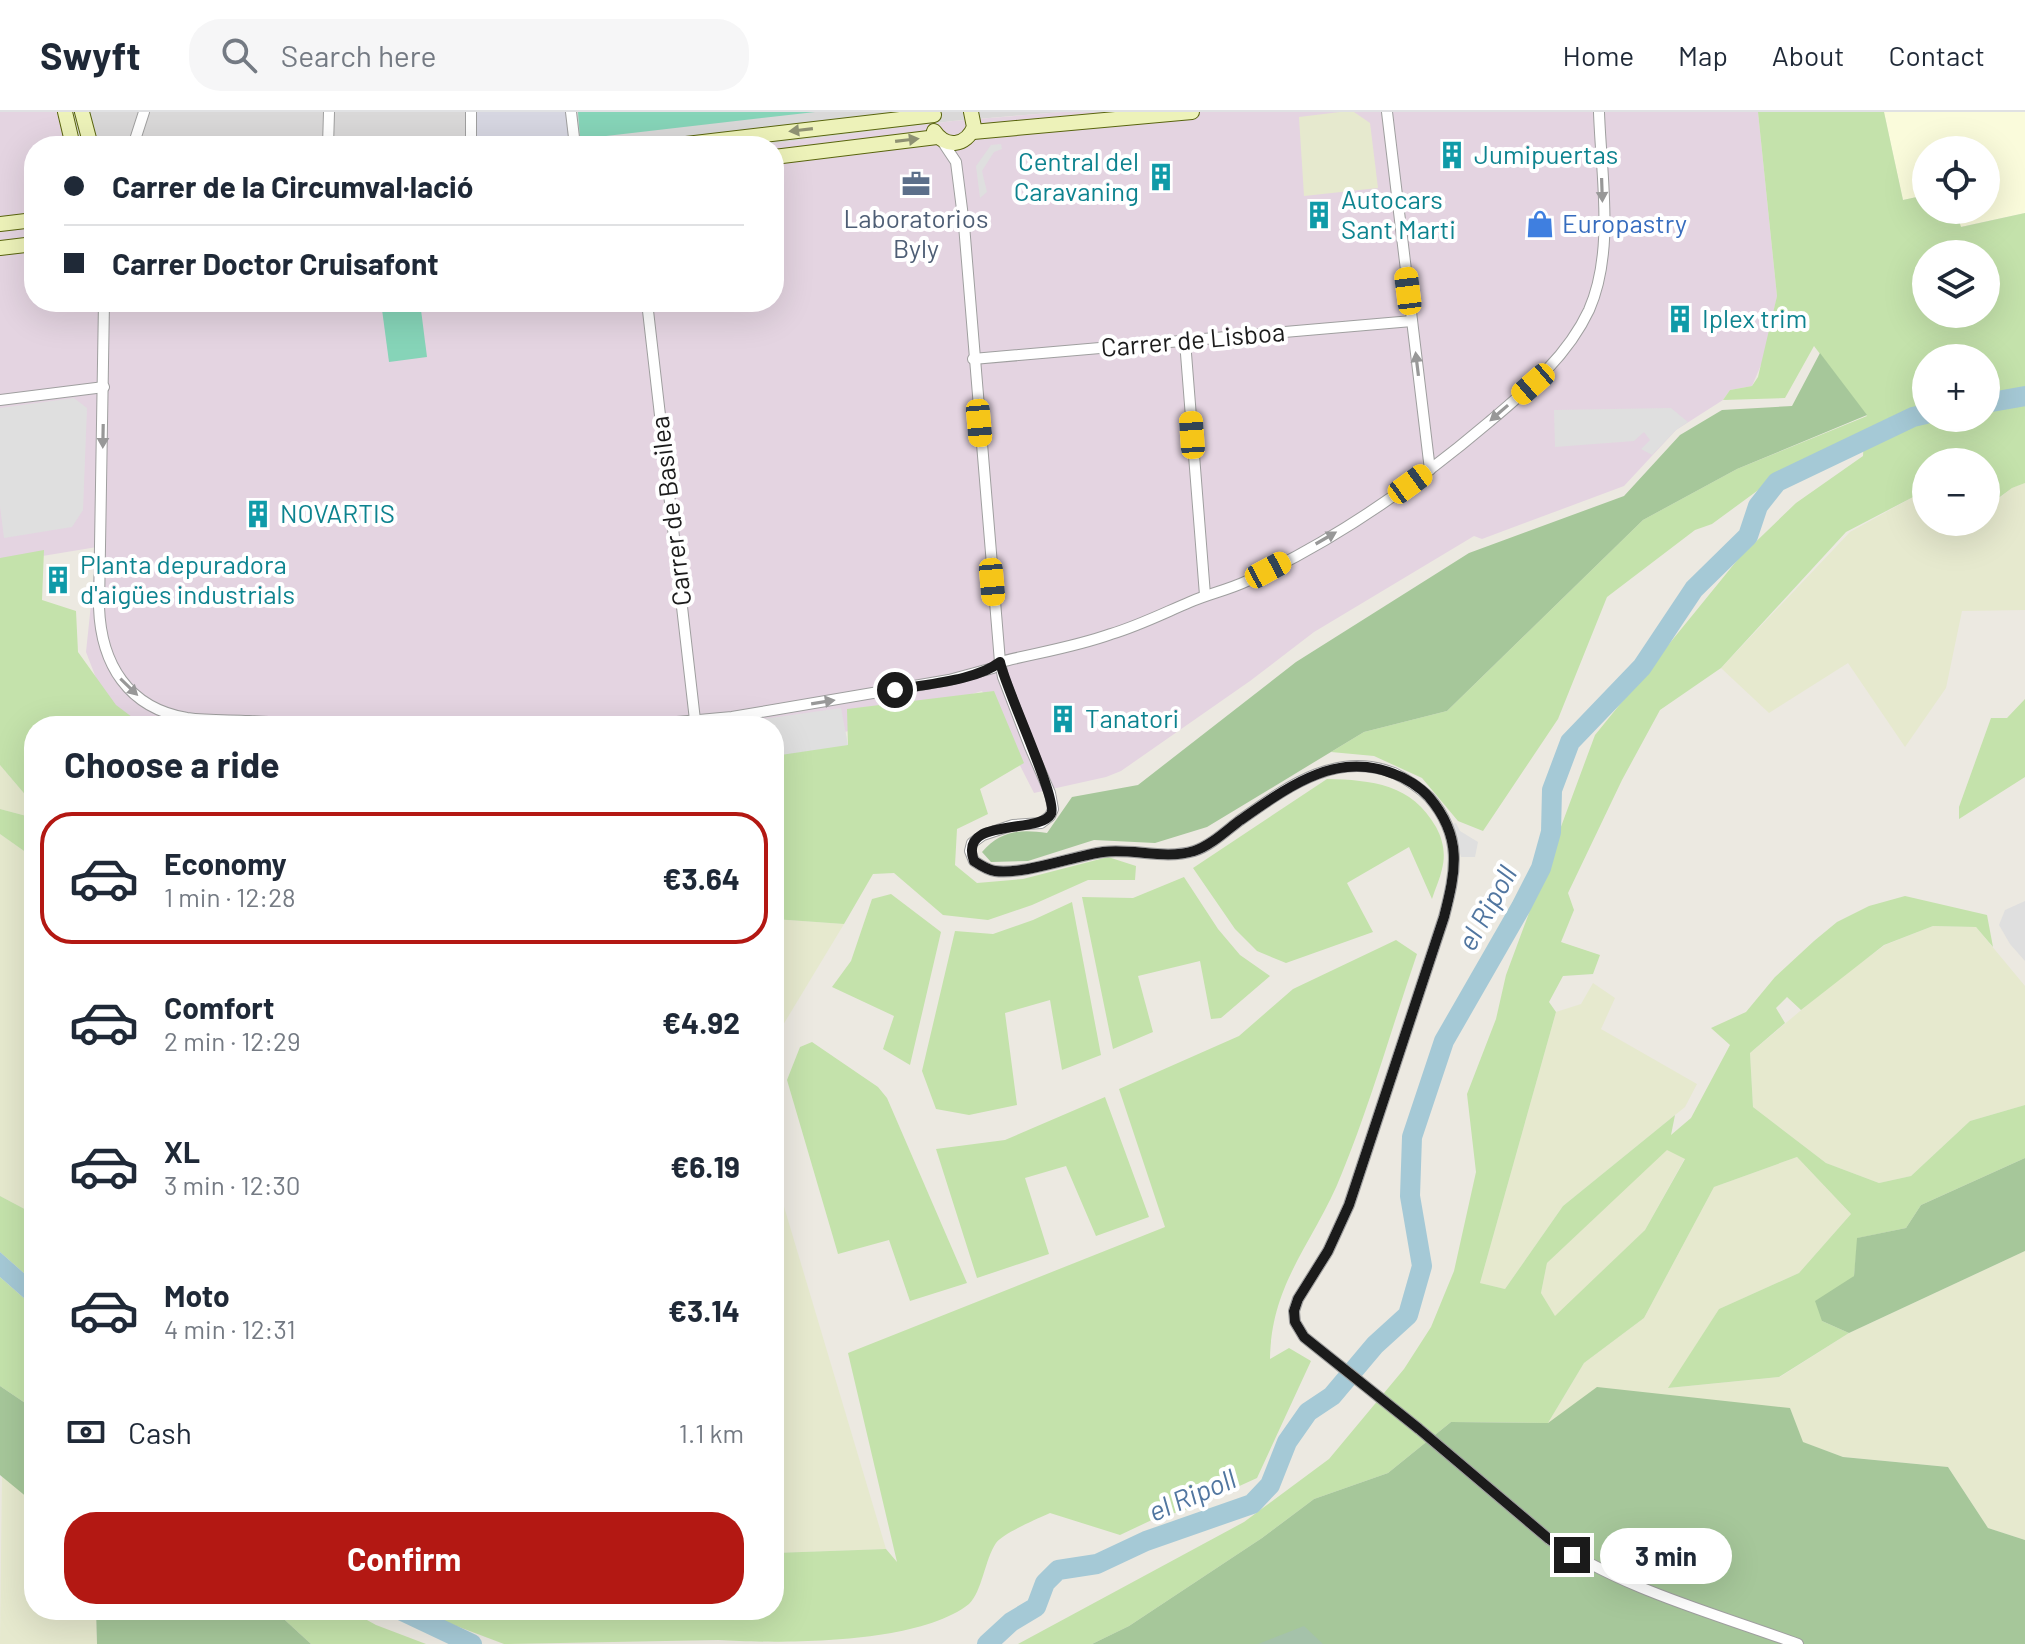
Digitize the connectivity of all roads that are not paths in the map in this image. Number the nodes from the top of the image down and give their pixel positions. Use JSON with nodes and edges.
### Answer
{"nodes":[{"id":1,"x":65,"y":112,"type":"edge"},
{"id":2,"x":82,"y":112,"type":"edge"},
{"id":3,"x":144,"y":112,"type":"edge"},
{"id":4,"x":329,"y":112,"type":"edge"},
{"id":5,"x":471,"y":112,"type":"edge"},
{"id":6,"x":571,"y":112,"type":"edge"},
{"id":7,"x":971,"y":112,"type":"edge"},
{"id":8,"x":1192,"y":112,"type":"edge"},
{"id":9,"x":1387,"y":112,"type":"edge"},
{"id":10,"x":1599,"y":112,"type":"edge"},
{"id":11,"x":935,"y":113,"type":"edge"},
{"id":12,"x":71,"y":136,"type":"edge"},
{"id":13,"x":88,"y":136,"type":"edge"},
{"id":14,"x":136,"y":136,"type":"edge"},
{"id":15,"x":328,"y":136,"type":"edge"},
{"id":16,"x":471,"y":136,"type":"edge"},
{"id":17,"x":574,"y":136,"type":"edge"},
{"id":18,"x":750,"y":136,"type":"edge"},
{"id":19,"x":968,"y":136,"type":"junction"},
{"id":20,"x":940,"y":139,"type":"junction"},
{"id":21,"x":784,"y":156,"type":"edge"},
{"id":22,"x":956,"y":162,"type":"junction"},
{"id":23,"x":24,"y":221,"type":"edge"},
{"id":24,"x":0,"y":224,"type":"edge"},
{"id":25,"x":24,"y":245,"type":"edge"},
{"id":26,"x":0,"y":248,"type":"edge"},
{"id":27,"x":104,"y":312,"type":"edge"},
{"id":28,"x":648,"y":312,"type":"edge"},
{"id":29,"x":1412,"y":321,"type":"junction"},
{"id":30,"x":1185,"y":341,"type":"junction"},
{"id":31,"x":973,"y":359,"type":"junction"},
{"id":32,"x":104,"y":387,"type":"junction"},
{"id":33,"x":0,"y":400,"type":"edge"},
{"id":34,"x":1430,"y":470,"type":"junction"},
{"id":35,"x":1205,"y":595,"type":"junction"},
{"id":36,"x":1000,"y":662,"type":"junction"},
{"id":37,"x":182,"y":716,"type":"edge"},
{"id":38,"x":695,"y":716,"type":"edge"},
{"id":39,"x":738,"y":716,"type":"edge"},
{"id":40,"x":1798,"y":1644,"type":"edge"}],
"edges":[{"from":1,"to":12,"type":"street"},
{"from":2,"to":13,"type":"street"},
{"from":3,"to":14,"type":"street"},
{"from":4,"to":15,"type":"street"},
{"from":5,"to":16,"type":"street"},
{"from":6,"to":17,"type":"street"},
{"from":7,"to":19,"type":"street"},
{"from":8,"to":19,"type":"street"},
{"from":9,"to":29,"type":"street"},
{"from":10,"to":34,"type":"street","one_way":true},
{"from":11,"to":18,"type":"street","one_way":true},
{"from":11,"to":20,"type":"street"},
{"from":19,"to":20,"type":"street"},
{"from":19,"to":22,"type":"street"},
{"from":21,"to":20,"type":"street","one_way":true},
{"from":20,"to":22,"type":"street"},
{"from":22,"to":31,"type":"street"},
{"from":23,"to":24,"type":"street"},
{"from":25,"to":26,"type":"street"},
{"from":27,"to":32,"type":"street"},
{"from":28,"to":38,"type":"street","name":"Carrer de Basilea"},
{"from":29,"to":30,"type":"street","name":"Carrer de Lisboa"},
{"from":34,"to":29,"type":"street","one_way":true},
{"from":30,"to":31,"type":"street","name":"Carrer de Lisboa"},
{"from":30,"to":35,"type":"street"},
{"from":31,"to":36,"type":"street"},
{"from":32,"to":33,"type":"street"},
{"from":32,"to":37,"type":"street","one_way":true},
{"from":35,"to":34,"type":"street","one_way":true},
{"from":35,"to":36,"type":"street"},
{"from":39,"to":36,"type":"street","one_way":true},
{"from":36,"to":40,"type":"street"}]}
